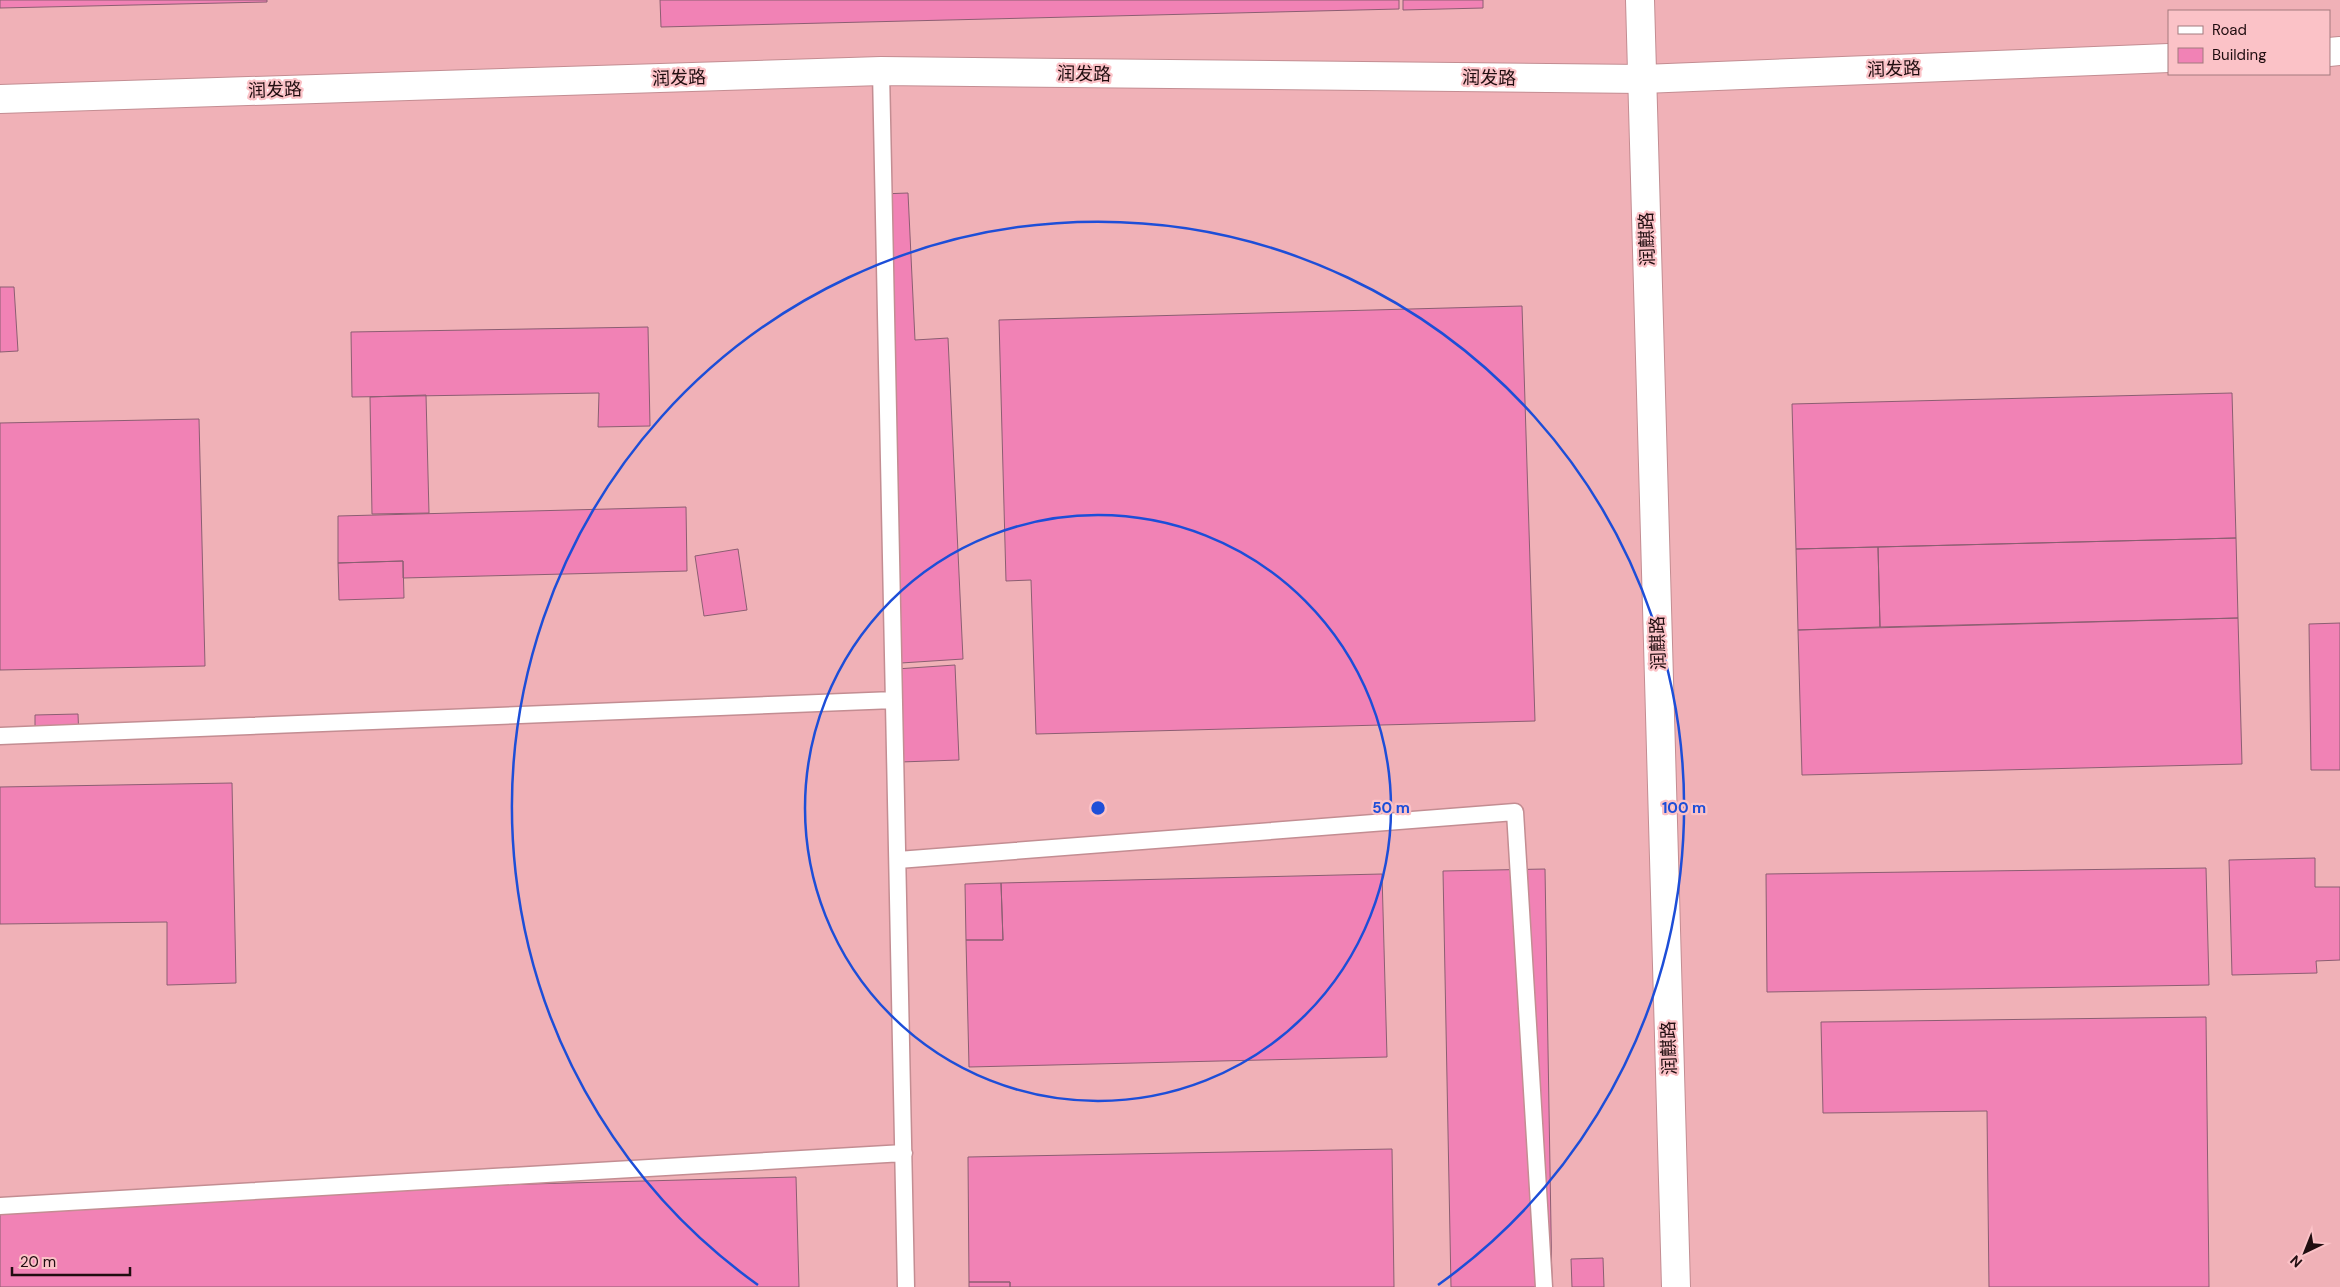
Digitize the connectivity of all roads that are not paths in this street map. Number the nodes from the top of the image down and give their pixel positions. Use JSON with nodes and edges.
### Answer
{"nodes":[{"id":1,"x":1640,"y":0,"type":"edge"},
{"id":2,"x":2168,"y":58,"type":"edge"},
{"id":3,"x":881,"y":72,"type":"junction"},
{"id":4,"x":1643,"y":79,"type":"junction"},
{"id":5,"x":0,"y":99,"type":"edge"},
{"id":6,"x":894,"y":700,"type":"junction"},
{"id":7,"x":0,"y":736,"type":"edge"},
{"id":8,"x":898,"y":860,"type":"junction"},
{"id":9,"x":904,"y":1153,"type":"junction"},
{"id":10,"x":0,"y":1206,"type":"edge"},
{"id":11,"x":906,"y":1287,"type":"edge"},
{"id":12,"x":1544,"y":1287,"type":"edge"},
{"id":13,"x":1676,"y":1287,"type":"edge"}],
"edges":[{"from":1,"to":4,"type":"main road","name":"润麒路"},
{"from":2,"to":4,"type":"main road","name":"润发路"},
{"from":3,"to":4,"type":"main road","name":"润发路"},
{"from":3,"to":5,"type":"main road","name":"润发路"},
{"from":3,"to":6,"type":"lane"},
{"from":4,"to":13,"type":"main road","name":"润麒路"},
{"from":6,"to":7,"type":"lane"},
{"from":6,"to":8,"type":"lane"},
{"from":8,"to":9,"type":"lane"},
{"from":8,"to":12,"type":"lane"},
{"from":9,"to":10,"type":"lane"},
{"from":9,"to":11,"type":"lane"}]}
